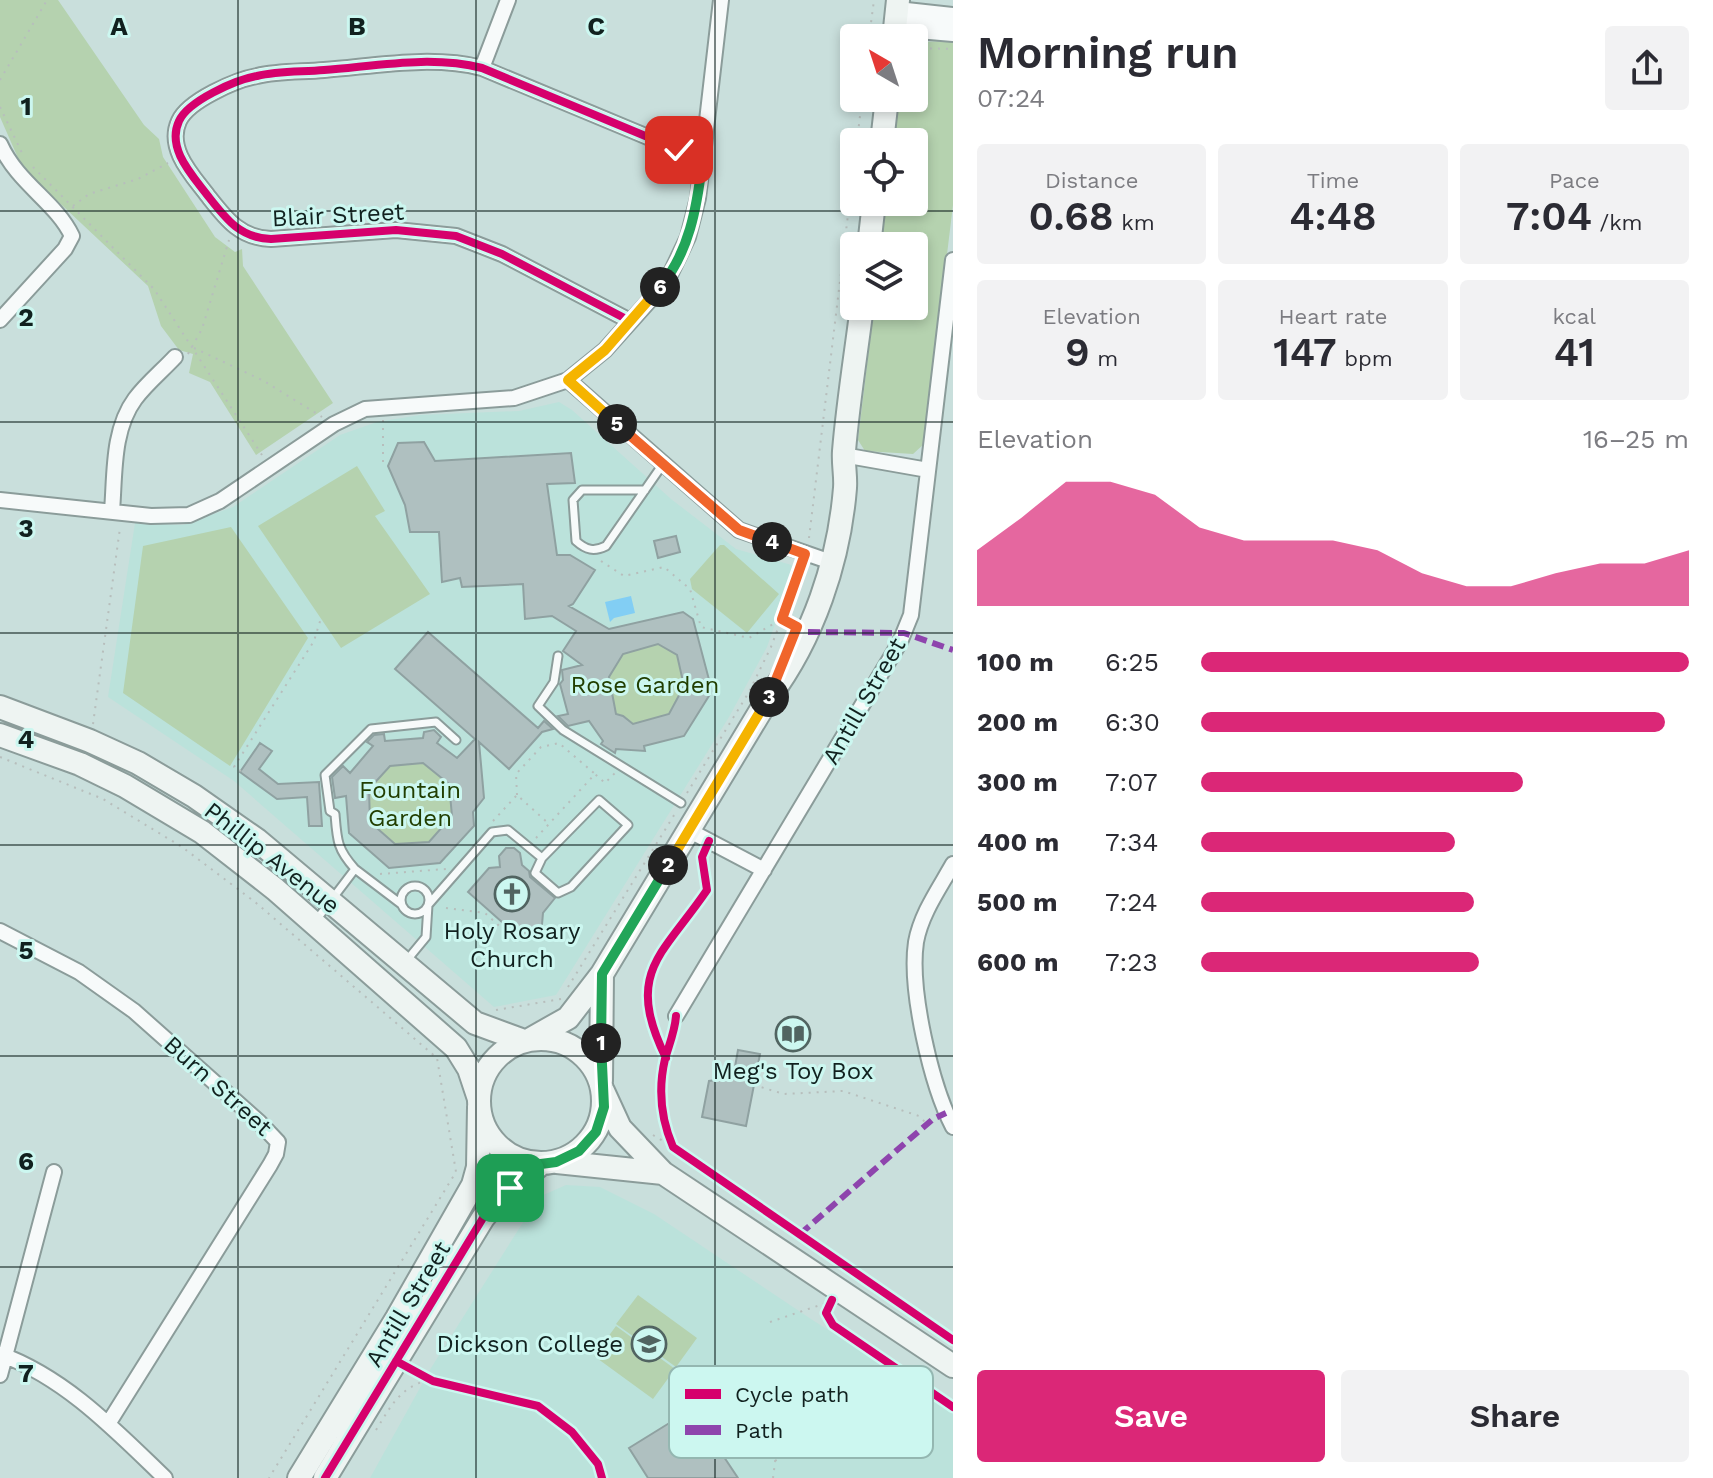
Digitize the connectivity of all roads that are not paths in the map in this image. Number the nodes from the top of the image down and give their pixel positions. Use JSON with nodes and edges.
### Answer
{"nodes":[{"id":1,"x":508,"y":0,"type":"edge"},
{"id":2,"x":721,"y":0,"type":"edge"},
{"id":3,"x":953,"y":17,"type":"edge"},
{"id":4,"x":896,"y":19,"type":"edge"},
{"id":5,"x":953,"y":32,"type":"edge"},
{"id":6,"x":482,"y":68,"type":"junction"},
{"id":7,"x":0,"y":144,"type":"edge"},
{"id":8,"x":702,"y":164,"type":"junction"},
{"id":9,"x":953,"y":260,"type":"edge"},
{"id":10,"x":0,"y":320,"type":"edge"},
{"id":11,"x":860,"y":320,"type":"edge"},
{"id":12,"x":630,"y":321,"type":"junction"},
{"id":13,"x":175,"y":357,"type":"dead end"},
{"id":14,"x":568,"y":380,"type":"junction"},
{"id":15,"x":843,"y":455,"type":"junction"},
{"id":16,"x":663,"y":464,"type":"junction"},
{"id":17,"x":928,"y":470,"type":"junction"},
{"id":18,"x":645,"y":490,"type":"junction"},
{"id":19,"x":0,"y":500,"type":"edge"},
{"id":20,"x":117,"y":516,"type":"junction"},
{"id":21,"x":818,"y":558,"type":"junction"},
{"id":22,"x":558,"y":656,"type":"dead end"},
{"id":23,"x":769,"y":697,"type":"junction"},
{"id":24,"x":0,"y":707,"type":"edge"},
{"id":25,"x":0,"y":735,"type":"edge"},
{"id":26,"x":456,"y":740,"type":"dead end"},
{"id":27,"x":138,"y":763,"type":"junction"},
{"id":28,"x":125,"y":786,"type":"junction"},
{"id":29,"x":681,"y":803,"type":"road end"},
{"id":30,"x":690,"y":831,"type":"junction"},
{"id":31,"x":542,"y":858,"type":"junction"},
{"id":32,"x":953,"y":864,"type":"edge"},
{"id":33,"x":355,"y":869,"type":"junction"},
{"id":34,"x":764,"y":870,"type":"junction"},
{"id":35,"x":330,"y":903,"type":"junction"},
{"id":36,"x":401,"y":904,"type":"junction"},
{"id":37,"x":428,"y":905,"type":"junction"},
{"id":38,"x":314,"y":924,"type":"junction"},
{"id":39,"x":0,"y":931,"type":"edge"},
{"id":40,"x":403,"y":965,"type":"junction"},
{"id":41,"x":602,"y":974,"type":"junction"},
{"id":42,"x":676,"y":1016,"type":"dead end"},
{"id":43,"x":527,"y":1041,"type":"junction"},
{"id":44,"x":602,"y":1086,"type":"junction"},
{"id":45,"x":479,"y":1103,"type":"junction"},
{"id":46,"x":953,"y":1127,"type":"edge"},
{"id":47,"x":548,"y":1163,"type":"junction"},
{"id":48,"x":54,"y":1172,"type":"dead end"},
{"id":49,"x":663,"y":1173,"type":"junction"},
{"id":50,"x":3,"y":1355,"type":"edge"},
{"id":51,"x":953,"y":1366,"type":"edge"},
{"id":52,"x":0,"y":1375,"type":"edge"},
{"id":53,"x":108,"y":1424,"type":"junction"},
{"id":54,"x":165,"y":1478,"type":"edge"},
{"id":55,"x":299,"y":1478,"type":"edge"},
{"id":56,"x":325,"y":1478,"type":"edge"}],
"edges":[{"from":1,"to":6,"type":"street"},
{"from":2,"to":8,"type":"street"},
{"from":3,"to":4,"type":"street"},
{"from":4,"to":5,"type":"street"},
{"from":6,"to":8,"type":"street"},
{"from":6,"to":12,"type":"street","name":"Blair Street"},
{"from":7,"to":10,"type":"street"},
{"from":8,"to":12,"type":"street"},
{"from":9,"to":17,"type":"street","name":"Antill Street"},
{"from":11,"to":15,"type":"main road"},
{"from":12,"to":14,"type":"street"},
{"from":13,"to":20,"type":"street"},
{"from":14,"to":16,"type":"street"},
{"from":14,"to":20,"type":"street"},
{"from":15,"to":17,"type":"street"},
{"from":15,"to":21,"type":"main road"},
{"from":16,"to":18,"type":"lane"},
{"from":16,"to":21,"type":"street"},
{"from":17,"to":34,"type":"street","name":"Antill Street"},
{"from":18,"to":18,"type":"lane"},
{"from":19,"to":20,"type":"street"},
{"from":21,"to":23,"type":"main road"},
{"from":21,"to":23,"type":"main road"},
{"from":22,"to":29,"type":"lane"},
{"from":23,"to":30,"type":"main road"},
{"from":24,"to":27,"type":"main road","name":"Phillip Avenue"},
{"from":25,"to":28,"type":"main road","name":"Phillip Avenue"},
{"from":26,"to":33,"type":"lane"},
{"from":27,"to":28,"type":"lane"},
{"from":27,"to":35,"type":"main road","name":"Phillip Avenue"},
{"from":28,"to":38,"type":"main road","name":"Phillip Avenue"},
{"from":30,"to":34,"type":"street"},
{"from":30,"to":41,"type":"main road"},
{"from":31,"to":31,"type":"lane"},
{"from":31,"to":37,"type":"lane"},
{"from":32,"to":46,"type":"street"},
{"from":33,"to":35,"type":"lane"},
{"from":33,"to":36,"type":"lane"},
{"from":34,"to":42,"type":"street","name":"Antill Street"},
{"from":35,"to":38,"type":"lane"},
{"from":35,"to":40,"type":"main road","name":"Phillip Avenue"},
{"from":36,"to":37,"type":"lane"},
{"from":36,"to":37,"type":"lane"},
{"from":37,"to":40,"type":"lane"},
{"from":38,"to":45,"type":"main road","name":"Phillip Avenue"},
{"from":39,"to":53,"type":"street","name":"Burn Street"},
{"from":40,"to":43,"type":"main road","name":"Phillip Avenue"},
{"from":41,"to":43,"type":"main road"},
{"from":41,"to":44,"type":"main road"},
{"from":43,"to":44,"type":"main road"},
{"from":43,"to":45,"type":"main road"},
{"from":44,"to":47,"type":"main road"},
{"from":44,"to":49,"type":"main road"},
{"from":45,"to":47,"type":"main road"},
{"from":45,"to":55,"type":"main road","name":"Antill Street"},
{"from":47,"to":49,"type":"main road"},
{"from":47,"to":56,"type":"main road","name":"Antill Street"},
{"from":48,"to":50,"type":"street"},
{"from":49,"to":51,"type":"main road"},
{"from":50,"to":52,"type":"street"},
{"from":50,"to":53,"type":"street"},
{"from":53,"to":54,"type":"street"}]}
